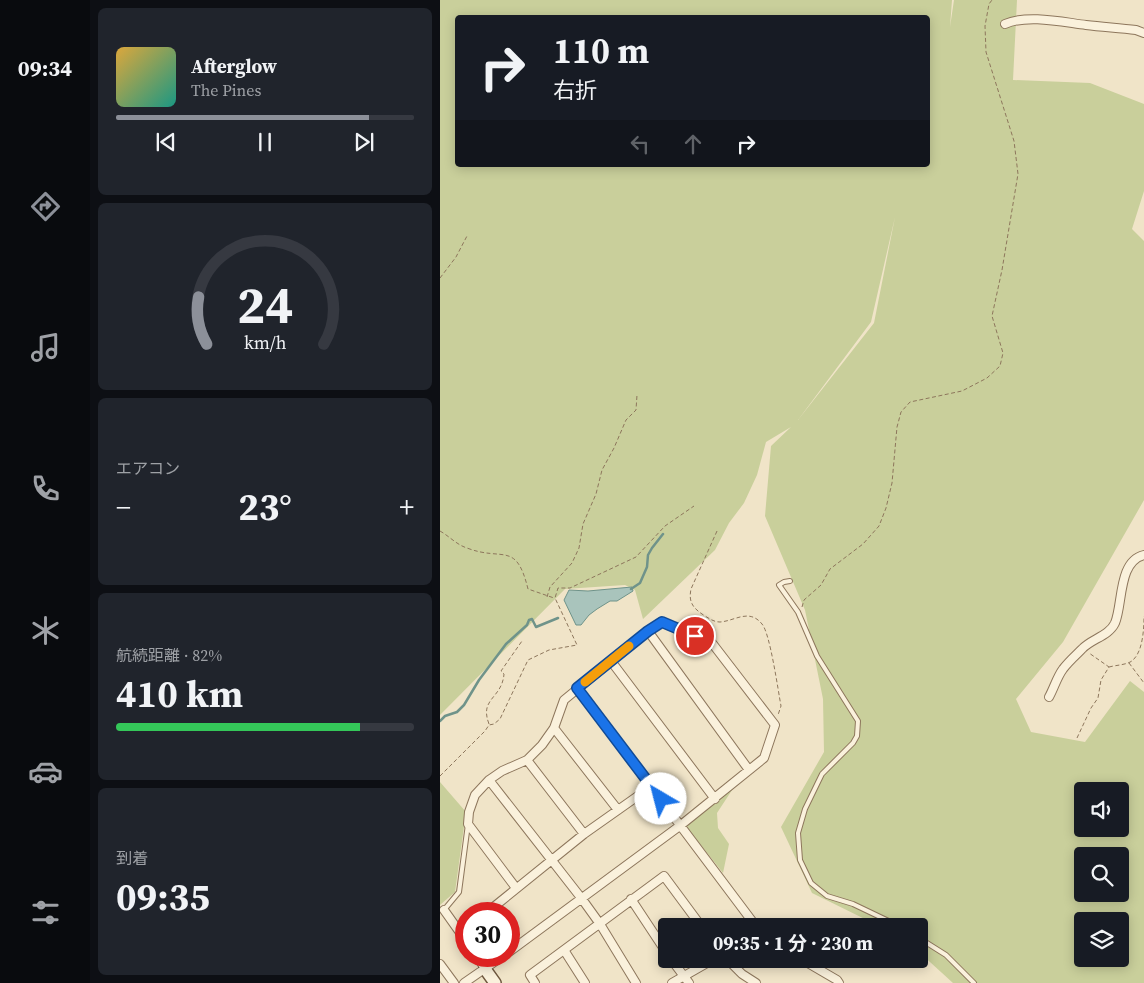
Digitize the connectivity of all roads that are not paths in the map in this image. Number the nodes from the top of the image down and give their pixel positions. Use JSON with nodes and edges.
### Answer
{"nodes":[{"id":1,"x":1005,"y":24,"type":"dead end"},
{"id":2,"x":1144,"y":33,"type":"edge"},
{"id":3,"x":1144,"y":555,"type":"edge"},
{"id":4,"x":790,"y":580,"type":"dead end"},
{"id":5,"x":648,"y":631,"type":"junction"},
{"id":6,"x":611,"y":661,"type":"junction"},
{"id":7,"x":577,"y":688,"type":"junction"},
{"id":8,"x":1049,"y":697,"type":"dead end"},
{"id":9,"x":554,"y":728,"type":"junction"},
{"id":10,"x":527,"y":760,"type":"junction"},
{"id":11,"x":749,"y":770,"type":"junction"},
{"id":12,"x":489,"y":780,"type":"junction"},
{"id":13,"x":652,"y":786,"type":"junction"},
{"id":14,"x":715,"y":799,"type":"junction"},
{"id":15,"x":618,"y":810,"type":"junction"},
{"id":16,"x":468,"y":824,"type":"junction"},
{"id":17,"x":681,"y":825,"type":"junction"},
{"id":18,"x":584,"y":834,"type":"junction"},
{"id":19,"x":552,"y":860,"type":"junction"},
{"id":20,"x":516,"y":888,"type":"junction"},
{"id":21,"x":582,"y":899,"type":"junction"},
{"id":22,"x":631,"y":899,"type":"junction"},
{"id":23,"x":499,"y":902,"type":"edge"},
{"id":24,"x":444,"y":910,"type":"joint"},
{"id":25,"x":696,"y":918,"type":"edge"},
{"id":26,"x":748,"y":918,"type":"edge"},
{"id":27,"x":882,"y":918,"type":"edge"},
{"id":28,"x":600,"y":924,"type":"junction"},
{"id":29,"x":455,"y":926,"type":"edge"},
{"id":30,"x":658,"y":940,"type":"edge"},
{"id":31,"x":520,"y":943,"type":"edge"},
{"id":32,"x":928,"y":944,"type":"edge"},
{"id":33,"x":564,"y":950,"type":"junction"},
{"id":34,"x":440,"y":964,"type":"edge"},
{"id":35,"x":489,"y":967,"type":"edge"},
{"id":36,"x":677,"y":968,"type":"edge"},
{"id":37,"x":702,"y":968,"type":"edge"},
{"id":38,"x":736,"y":968,"type":"edge"},
{"id":39,"x":816,"y":968,"type":"edge"},
{"id":40,"x":486,"y":969,"type":"junction"},
{"id":41,"x":686,"y":980,"type":"edge"},
{"id":42,"x":454,"y":983,"type":"edge"},
{"id":43,"x":464,"y":983,"type":"edge"},
{"id":44,"x":495,"y":983,"type":"edge"},
{"id":45,"x":535,"y":983,"type":"edge"},
{"id":46,"x":585,"y":983,"type":"edge"},
{"id":47,"x":636,"y":983,"type":"edge"},
{"id":48,"x":672,"y":983,"type":"edge"},
{"id":49,"x":756,"y":983,"type":"edge"},
{"id":50,"x":839,"y":983,"type":"edge"},
{"id":51,"x":974,"y":983,"type":"edge"}],
"edges":[{"from":1,"to":2,"type":"street"},
{"from":3,"to":8,"type":"street"},
{"from":4,"to":27,"type":"lane"},
{"from":5,"to":6,"type":"street"},
{"from":5,"to":11,"type":"street"},
{"from":5,"to":11,"type":"street"},
{"from":6,"to":7,"type":"street"},
{"from":6,"to":14,"type":"street"},
{"from":7,"to":9,"type":"street"},
{"from":7,"to":13,"type":"street"},
{"from":9,"to":10,"type":"street"},
{"from":9,"to":15,"type":"street"},
{"from":10,"to":12,"type":"street"},
{"from":10,"to":18,"type":"street"},
{"from":11,"to":14,"type":"street"},
{"from":12,"to":16,"type":"street"},
{"from":12,"to":19,"type":"street"},
{"from":13,"to":15,"type":"street"},
{"from":13,"to":17,"type":"street"},
{"from":14,"to":17,"type":"street"},
{"from":15,"to":18,"type":"street"},
{"from":16,"to":20,"type":"street"},
{"from":16,"to":24,"type":"lane"},
{"from":17,"to":21,"type":"street"},
{"from":17,"to":26,"type":"street"},
{"from":18,"to":19,"type":"street"},
{"from":19,"to":20,"type":"street"},
{"from":19,"to":21,"type":"street"},
{"from":20,"to":23,"type":"street"},
{"from":21,"to":28,"type":"street"},
{"from":21,"to":31,"type":"street"},
{"from":22,"to":25,"type":"street"},
{"from":22,"to":28,"type":"street"},
{"from":22,"to":30,"type":"street"},
{"from":24,"to":29,"type":"street"},
{"from":28,"to":33,"type":"street"},
{"from":28,"to":47,"type":"street"},
{"from":32,"to":51,"type":"lane"},
{"from":33,"to":45,"type":"street"},
{"from":33,"to":46,"type":"street"},
{"from":34,"to":42,"type":"street"},
{"from":35,"to":40,"type":"street"},
{"from":36,"to":41,"type":"street"},
{"from":37,"to":41,"type":"street"},
{"from":38,"to":49,"type":"street"},
{"from":39,"to":50,"type":"street"},
{"from":40,"to":43,"type":"street"},
{"from":40,"to":44,"type":"street"},
{"from":41,"to":48,"type":"street"}]}
